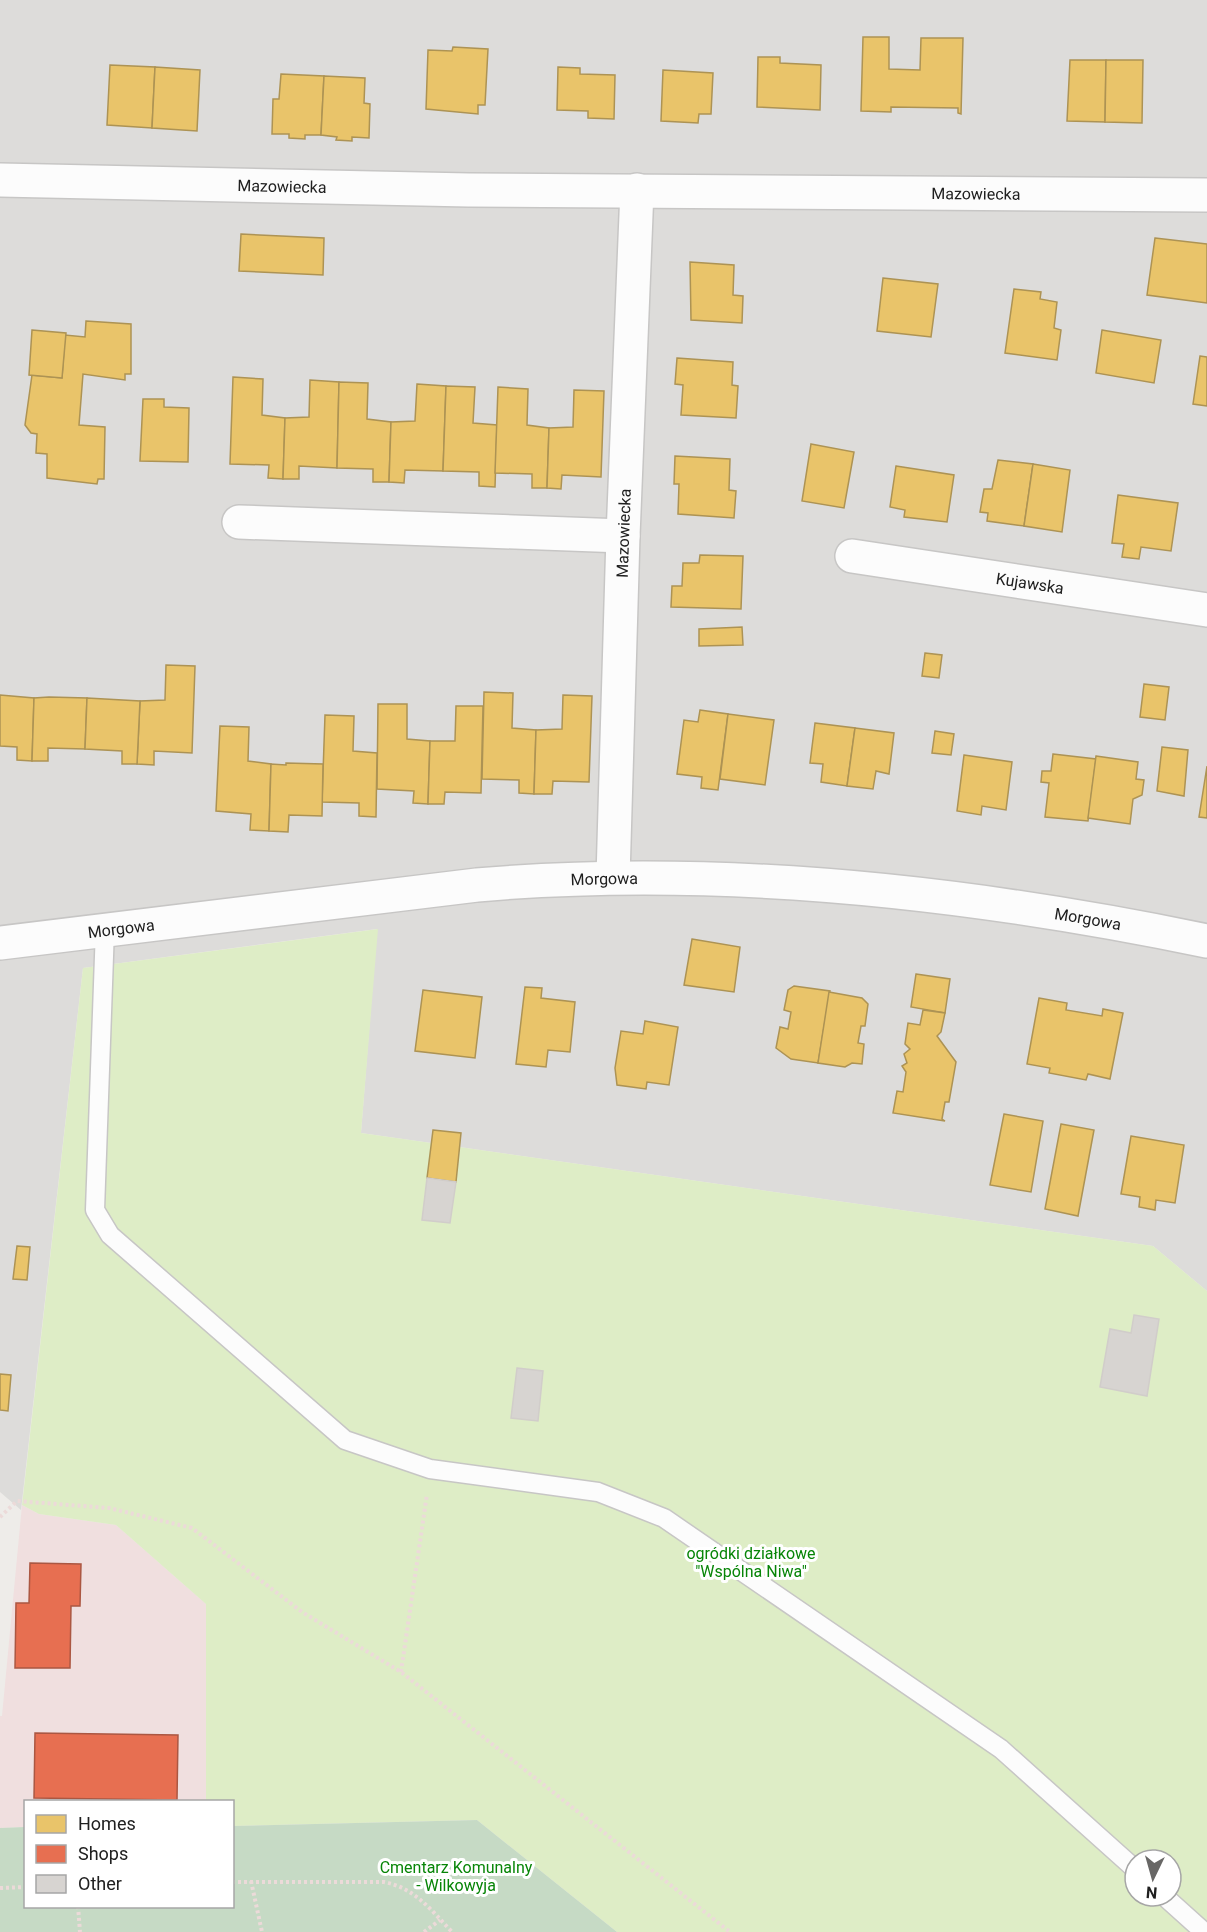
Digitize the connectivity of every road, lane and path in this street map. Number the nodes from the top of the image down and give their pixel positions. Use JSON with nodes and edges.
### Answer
{"nodes":[{"id":1,"x":0,"y":180,"type":"edge"},
{"id":2,"x":637,"y":190,"type":"junction"},
{"id":3,"x":1207,"y":195,"type":"edge"},
{"id":4,"x":239,"y":522,"type":"dead end"},
{"id":5,"x":623,"y":536,"type":"junction"},
{"id":6,"x":852,"y":556,"type":"dead end"},
{"id":7,"x":1207,"y":610,"type":"edge"},
{"id":8,"x":614,"y":877,"type":"junction"},
{"id":9,"x":105,"y":928,"type":"junction"},
{"id":10,"x":1207,"y":941,"type":"edge"},
{"id":11,"x":0,"y":943,"type":"edge"},
{"id":12,"x":430,"y":1470,"type":"junction"},
{"id":13,"x":0,"y":1517,"type":"edge"},
{"id":14,"x":401,"y":1672,"type":"junction"},
{"id":15,"x":1123,"y":1858,"type":"edge"},
{"id":16,"x":251,"y":1881,"type":"junction"},
{"id":17,"x":234,"y":1882,"type":"edge"},
{"id":18,"x":24,"y":1887,"type":"edge"},
{"id":19,"x":0,"y":1888,"type":"edge"},
{"id":20,"x":78,"y":1908,"type":"edge"},
{"id":21,"x":1177,"y":1908,"type":"edge"},
{"id":22,"x":440,"y":1920,"type":"junction"},
{"id":23,"x":80,"y":1932,"type":"edge"},
{"id":24,"x":262,"y":1932,"type":"edge"},
{"id":25,"x":424,"y":1932,"type":"edge"},
{"id":26,"x":452,"y":1932,"type":"edge"},
{"id":27,"x":730,"y":1932,"type":"edge"},
{"id":28,"x":1204,"y":1932,"type":"edge"}],
"edges":[{"from":1,"to":2,"type":"street","name":"Mazowiecka"},
{"from":2,"to":3,"type":"street","name":"Mazowiecka"},
{"from":2,"to":5,"type":"street","name":"Mazowiecka"},
{"from":4,"to":5,"type":"street"},
{"from":5,"to":8,"type":"street","name":"Mazowiecka"},
{"from":6,"to":7,"type":"street","name":"Kujawska"},
{"from":8,"to":9,"type":"street","name":"Morgowa"},
{"from":8,"to":10,"type":"street","name":"Morgowa"},
{"from":9,"to":11,"type":"street","name":"Morgowa"},
{"from":9,"to":12,"type":"lane"},
{"from":12,"to":14,"type":"path"},
{"from":12,"to":15,"type":"lane"},
{"from":13,"to":14,"type":"path"},
{"from":14,"to":27,"type":"path"},
{"from":16,"to":17,"type":"path"},
{"from":16,"to":22,"type":"path"},
{"from":16,"to":24,"type":"path"},
{"from":18,"to":19,"type":"path"},
{"from":20,"to":23,"type":"path"},
{"from":21,"to":28,"type":"lane"},
{"from":22,"to":25,"type":"path"},
{"from":22,"to":26,"type":"path"}]}
